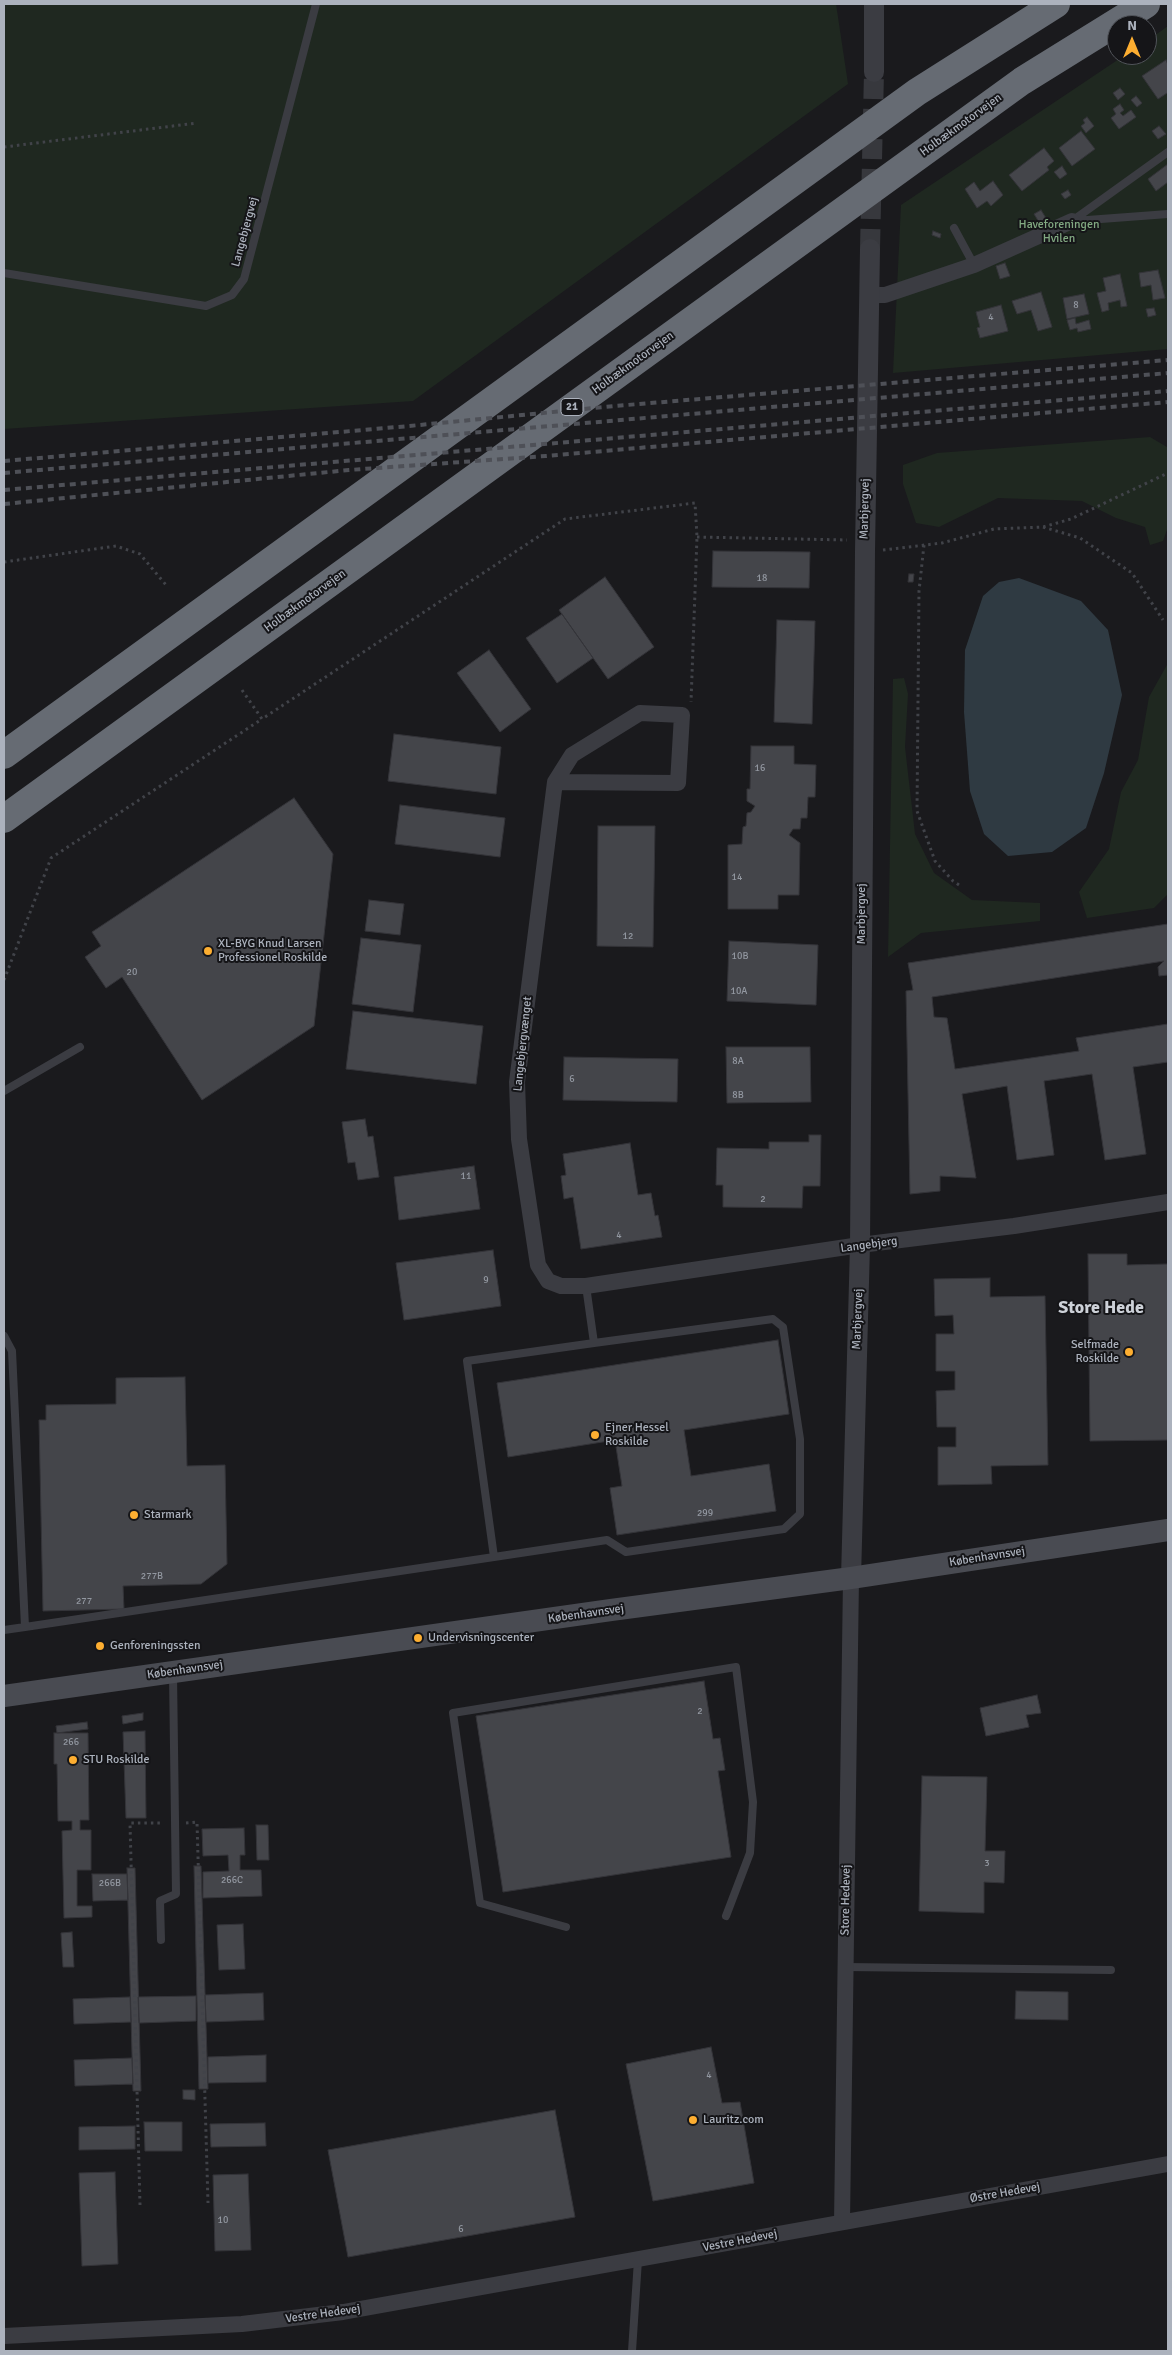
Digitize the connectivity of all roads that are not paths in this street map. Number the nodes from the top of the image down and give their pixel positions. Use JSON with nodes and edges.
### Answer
{"nodes":[{"id":1,"x":316,"y":4,"type":"edge"},
{"id":2,"x":874,"y":4,"type":"edge"},
{"id":3,"x":1056,"y":4,"type":"edge"},
{"id":4,"x":1146,"y":4,"type":"edge"},
{"id":5,"x":874,"y":72,"type":"tunnel mouth"},
{"id":6,"x":1168,"y":152,"type":"edge"},
{"id":7,"x":1168,"y":214,"type":"edge"},
{"id":8,"x":1072,"y":221,"type":"junction"},
{"id":9,"x":954,"y":228,"type":"dead end"},
{"id":10,"x":870,"y":249,"type":"tunnel mouth"},
{"id":11,"x":974,"y":265,"type":"junction"},
{"id":12,"x":4,"y":273,"type":"edge"},
{"id":13,"x":870,"y":295,"type":"junction"},
{"id":14,"x":4,"y":755,"type":"edge"},
{"id":15,"x":555,"y":782,"type":"junction"},
{"id":16,"x":4,"y":819,"type":"edge"},
{"id":17,"x":80,"y":1047,"type":"dead end"},
{"id":18,"x":4,"y":1091,"type":"edge"},
{"id":19,"x":1168,"y":1202,"type":"edge"},
{"id":20,"x":860,"y":1245,"type":"junction"},
{"id":21,"x":578,"y":1286,"type":"junction"},
{"id":22,"x":4,"y":1336,"type":"edge"},
{"id":23,"x":594,"y":1343,"type":"junction"},
{"id":24,"x":1168,"y":1530,"type":"edge"},
{"id":25,"x":494,"y":1557,"type":"junction"},
{"id":26,"x":851,"y":1578,"type":"junction"},
{"id":27,"x":25,"y":1627,"type":"junction"},
{"id":28,"x":4,"y":1630,"type":"edge"},
{"id":29,"x":173,"y":1672,"type":"junction"},
{"id":30,"x":4,"y":1696,"type":"edge"},
{"id":31,"x":726,"y":1916,"type":"dead end"},
{"id":32,"x":566,"y":1927,"type":"dead end"},
{"id":33,"x":161,"y":1940,"type":"dead end"},
{"id":34,"x":845,"y":1968,"type":"junction"},
{"id":35,"x":1111,"y":1970,"type":"dead end"},
{"id":36,"x":1168,"y":2164,"type":"edge"},
{"id":37,"x":842,"y":2222,"type":"junction"},
{"id":38,"x":638,"y":2260,"type":"junction"},
{"id":39,"x":4,"y":2336,"type":"edge"},
{"id":40,"x":632,"y":2351,"type":"edge"}],
"edges":[{"from":1,"to":12,"type":"lane","name":"Langebjergvej"},
{"from":2,"to":5,"type":"street"},
{"from":3,"to":14,"type":"highway"},
{"from":4,"to":16,"type":"highway","name":"Holbækmotorvejen","number":"21"},
{"from":6,"to":8,"type":"lane"},
{"from":7,"to":8,"type":"lane"},
{"from":8,"to":11,"type":"street"},
{"from":9,"to":11,"type":"lane"},
{"from":10,"to":13,"type":"street","name":"Marbjergvej"},
{"from":11,"to":13,"type":"street"},
{"from":13,"to":20,"type":"street","name":"Marbjergvej"},
{"from":15,"to":15,"type":"street","name":"Langebjergvænget"},
{"from":15,"to":21,"type":"street","name":"Langebjergvænget"},
{"from":17,"to":18,"type":"lane"},
{"from":19,"to":20,"type":"street","name":"Langebjerg"},
{"from":20,"to":21,"type":"street","name":"Langebjerg"},
{"from":20,"to":26,"type":"street","name":"Marbjergvej"},
{"from":21,"to":23,"type":"lane"},
{"from":22,"to":27,"type":"lane"},
{"from":23,"to":25,"type":"lane"},
{"from":23,"to":25,"type":"lane"},
{"from":24,"to":26,"type":"main road","name":"Københavnsvej"},
{"from":25,"to":27,"type":"lane"},
{"from":26,"to":29,"type":"main road","name":"Københavnsvej"},
{"from":26,"to":34,"type":"street","name":"Store Hedevej"},
{"from":27,"to":28,"type":"lane"},
{"from":29,"to":30,"type":"main road","name":"Københavnsvej"},
{"from":29,"to":33,"type":"lane"},
{"from":31,"to":32,"type":"lane"},
{"from":34,"to":35,"type":"lane"},
{"from":34,"to":37,"type":"street","name":"Store Hedevej"},
{"from":36,"to":37,"type":"street","name":"Østre Hedevej"},
{"from":37,"to":38,"type":"street","name":"Vestre Hedevej"},
{"from":38,"to":39,"type":"street","name":"Vestre Hedevej"},
{"from":38,"to":40,"type":"lane"}]}
